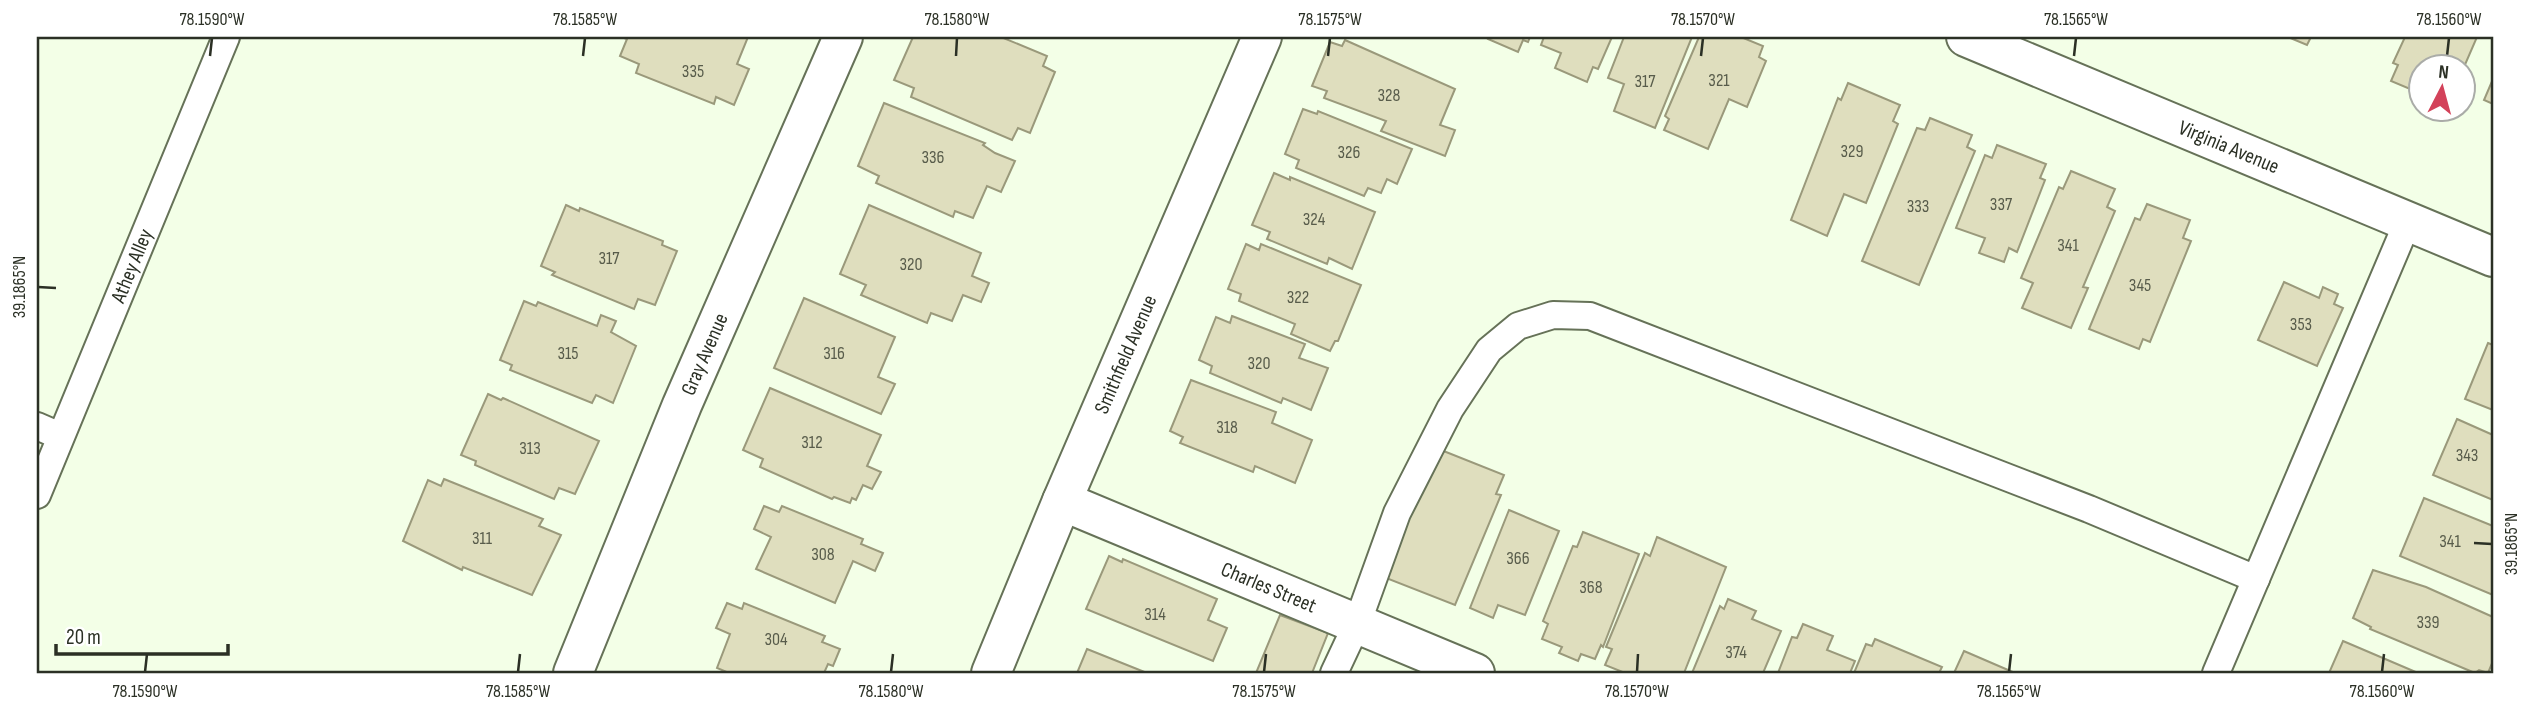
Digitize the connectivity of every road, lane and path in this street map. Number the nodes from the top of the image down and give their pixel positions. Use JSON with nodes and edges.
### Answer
{"nodes":[{"id":1,"x":226,"y":37,"type":"edge"},
{"id":2,"x":842,"y":37,"type":"edge"},
{"id":3,"x":1262,"y":37,"type":"edge"},
{"id":4,"x":1966,"y":37,"type":"edge"},
{"id":5,"x":2408,"y":221,"type":"junction"},
{"id":6,"x":2493,"y":257,"type":"edge"},
{"id":7,"x":49,"y":431,"type":"edge"},
{"id":8,"x":37,"y":495,"type":"edge"},
{"id":9,"x":1062,"y":500,"type":"junction"},
{"id":10,"x":2256,"y":579,"type":"junction"},
{"id":11,"x":1357,"y":624,"type":"junction"},
{"id":12,"x":573,"y":673,"type":"edge"},
{"id":13,"x":991,"y":673,"type":"edge"},
{"id":14,"x":1334,"y":673,"type":"edge"},
{"id":15,"x":1475,"y":673,"type":"edge"},
{"id":16,"x":2216,"y":673,"type":"edge"}],
"edges":[{"from":1,"to":7,"type":"lane","name":"Athey Alley"},
{"from":2,"to":12,"type":"street","name":"Gray Avenue"},
{"from":3,"to":9,"type":"street","name":"Smithfield Avenue"},
{"from":4,"to":5,"type":"street","name":"Virginia Avenue"},
{"from":5,"to":6,"type":"street","name":"Virginia Avenue"},
{"from":5,"to":10,"type":"lane"},
{"from":7,"to":8,"type":"lane","name":"Athey Alley"},
{"from":9,"to":11,"type":"street","name":"Charles Street"},
{"from":9,"to":13,"type":"street","name":"Smithfield Avenue"},
{"from":10,"to":11,"type":"lane"},
{"from":10,"to":16,"type":"lane"},
{"from":11,"to":14,"type":"lane"},
{"from":11,"to":15,"type":"street","name":"Charles Street"}]}
